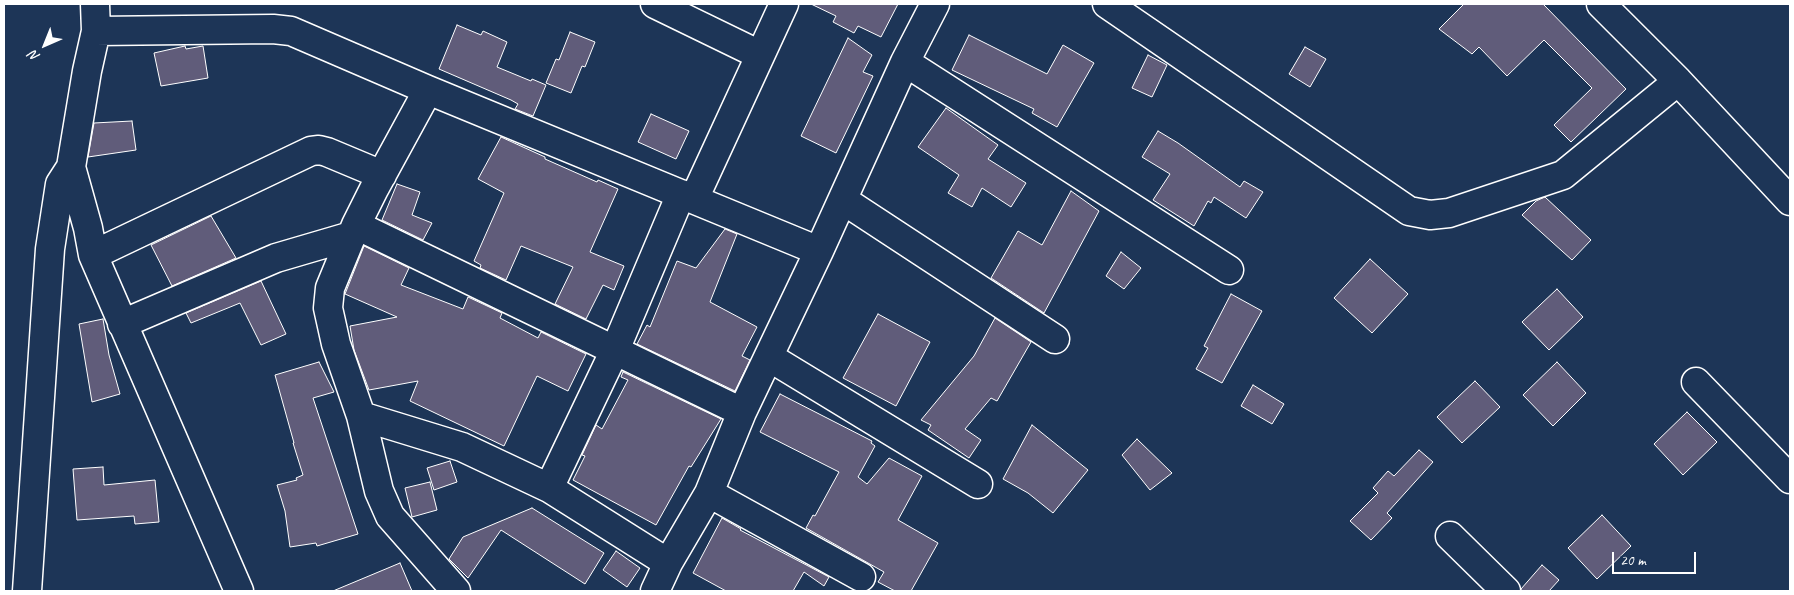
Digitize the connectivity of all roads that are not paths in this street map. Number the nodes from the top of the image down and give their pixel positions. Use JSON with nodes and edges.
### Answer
{"nodes":[{"id":1,"x":95,"y":4,"type":"edge"},
{"id":2,"x":655,"y":4,"type":"edge"},
{"id":3,"x":784,"y":4,"type":"edge"},
{"id":4,"x":935,"y":4,"type":"edge"},
{"id":5,"x":1107,"y":4,"type":"edge"},
{"id":6,"x":1601,"y":4,"type":"edge"},
{"id":7,"x":96,"y":31,"type":"junction"},
{"id":8,"x":760,"y":55,"type":"junction"},
{"id":9,"x":905,"y":62,"type":"junction"},
{"id":10,"x":1678,"y":81,"type":"junction"},
{"id":11,"x":428,"y":90,"type":"junction"},
{"id":12,"x":71,"y":167,"type":"junction"},
{"id":13,"x":382,"y":175,"type":"junction"},
{"id":14,"x":688,"y":196,"type":"junction"},
{"id":15,"x":843,"y":200,"type":"junction"},
{"id":16,"x":1790,"y":201,"type":"edge"},
{"id":17,"x":354,"y":231,"type":"junction"},
{"id":18,"x":819,"y":251,"type":"junction"},
{"id":19,"x":93,"y":255,"type":"junction"},
{"id":20,"x":1229,"y":270,"type":"dead end"},
{"id":21,"x":122,"y":324,"type":"junction"},
{"id":22,"x":1055,"y":339,"type":"dead end"},
{"id":23,"x":615,"y":350,"type":"junction"},
{"id":24,"x":768,"y":358,"type":"junction"},
{"id":25,"x":1696,"y":382,"type":"dead end"},
{"id":26,"x":742,"y":412,"type":"junction"},
{"id":27,"x":361,"y":416,"type":"junction"},
{"id":28,"x":1790,"y":479,"type":"edge"},
{"id":29,"x":978,"y":484,"type":"dead end"},
{"id":30,"x":549,"y":488,"type":"junction"},
{"id":31,"x":709,"y":493,"type":"junction"},
{"id":32,"x":1450,"y":536,"type":"dead end"},
{"id":33,"x":668,"y":563,"type":"junction"},
{"id":34,"x":861,"y":577,"type":"dead end"},
{"id":35,"x":27,"y":591,"type":"edge"},
{"id":36,"x":239,"y":591,"type":"edge"},
{"id":37,"x":456,"y":591,"type":"edge"},
{"id":38,"x":655,"y":591,"type":"edge"},
{"id":39,"x":1506,"y":591,"type":"edge"}],
"edges":[{"from":1,"to":7,"type":"street"},
{"from":2,"to":8,"type":"street"},
{"from":3,"to":8,"type":"street"},
{"from":4,"to":9,"type":"street"},
{"from":5,"to":10,"type":"street"},
{"from":6,"to":10,"type":"street"},
{"from":7,"to":11,"type":"street"},
{"from":7,"to":12,"type":"street"},
{"from":8,"to":14,"type":"street"},
{"from":9,"to":15,"type":"street"},
{"from":9,"to":20,"type":"street"},
{"from":10,"to":16,"type":"street"},
{"from":11,"to":13,"type":"street"},
{"from":11,"to":14,"type":"street"},
{"from":12,"to":19,"type":"street"},
{"from":12,"to":35,"type":"street"},
{"from":13,"to":17,"type":"street"},
{"from":13,"to":19,"type":"street"},
{"from":14,"to":18,"type":"street"},
{"from":14,"to":23,"type":"street"},
{"from":15,"to":18,"type":"street"},
{"from":15,"to":22,"type":"street"},
{"from":17,"to":21,"type":"street"},
{"from":17,"to":23,"type":"street"},
{"from":17,"to":27,"type":"street"},
{"from":18,"to":24,"type":"street"},
{"from":19,"to":21,"type":"street"},
{"from":21,"to":36,"type":"street"},
{"from":23,"to":26,"type":"street"},
{"from":23,"to":30,"type":"street"},
{"from":24,"to":26,"type":"street"},
{"from":24,"to":29,"type":"street"},
{"from":25,"to":28,"type":"street"},
{"from":26,"to":31,"type":"street"},
{"from":27,"to":30,"type":"street"},
{"from":27,"to":37,"type":"street"},
{"from":30,"to":33,"type":"street"},
{"from":31,"to":33,"type":"street"},
{"from":31,"to":34,"type":"street"},
{"from":32,"to":39,"type":"street"},
{"from":33,"to":38,"type":"street"}]}
